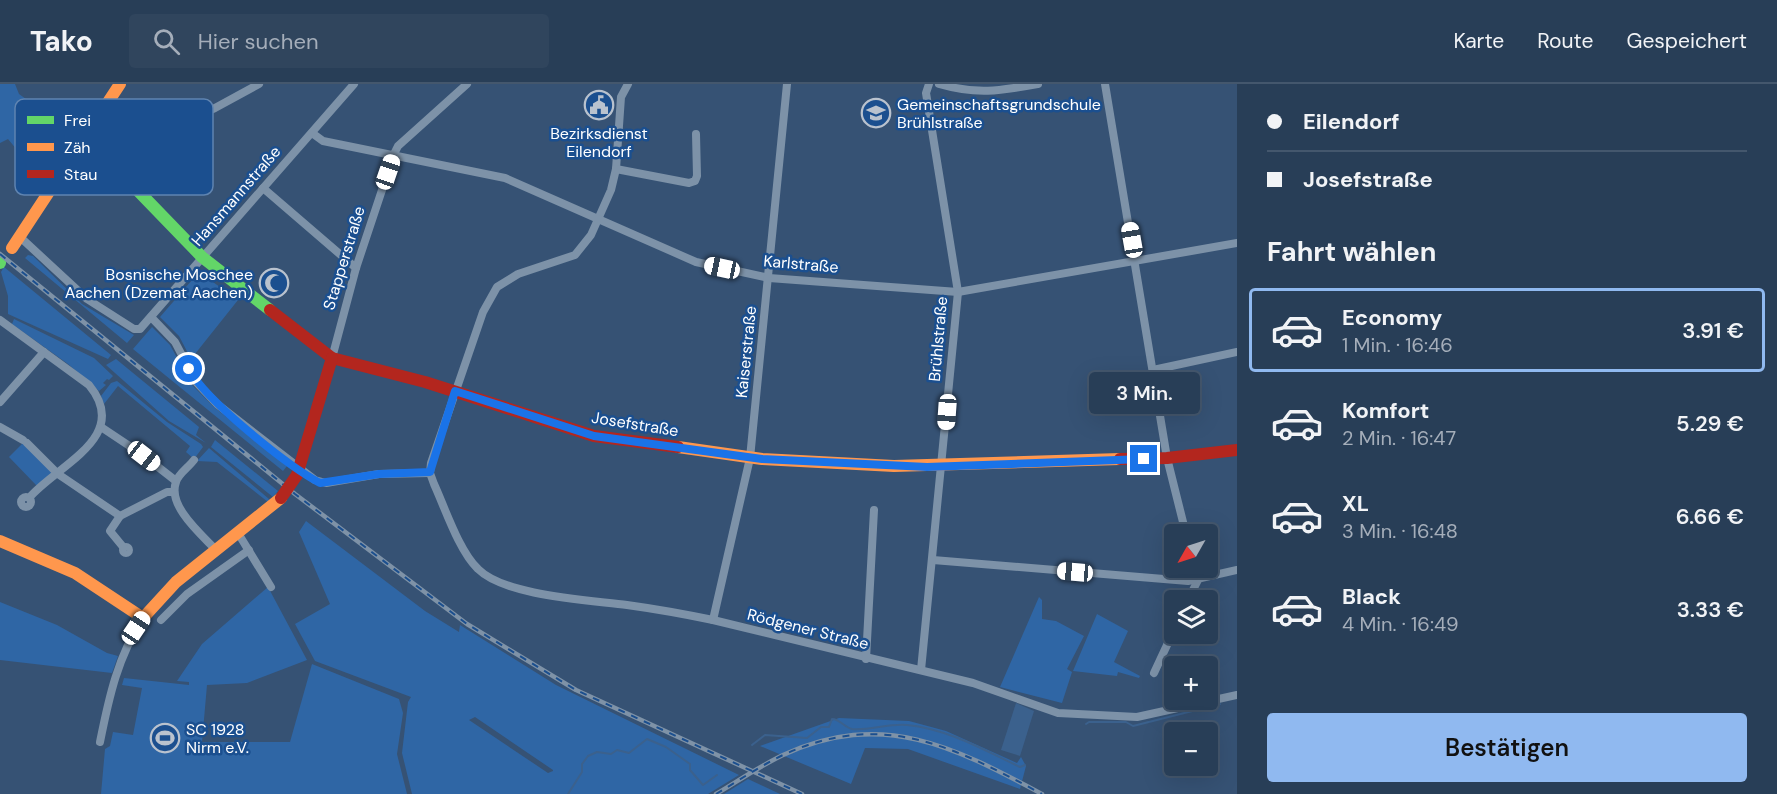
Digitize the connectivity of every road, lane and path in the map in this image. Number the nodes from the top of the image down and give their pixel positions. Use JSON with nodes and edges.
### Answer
{"nodes":[{"id":1,"x":120,"y":84,"type":"edge"},
{"id":2,"x":259,"y":84,"type":"edge"},
{"id":3,"x":354,"y":84,"type":"edge"},
{"id":4,"x":467,"y":84,"type":"edge"},
{"id":5,"x":628,"y":84,"type":"edge"},
{"id":6,"x":787,"y":84,"type":"edge"},
{"id":7,"x":929,"y":84,"type":"edge"},
{"id":8,"x":939,"y":84,"type":"edge"},
{"id":9,"x":1034,"y":84,"type":"edge"},
{"id":10,"x":1105,"y":84,"type":"edge"},
{"id":11,"x":111,"y":99,"type":"edge"},
{"id":12,"x":213,"y":109,"type":"edge"},
{"id":13,"x":312,"y":133,"type":"junction"},
{"id":14,"x":696,"y":134,"type":"dead end"},
{"id":15,"x":394,"y":154,"type":"junction"},
{"id":16,"x":616,"y":169,"type":"junction"},
{"id":17,"x":263,"y":188,"type":"junction"},
{"id":18,"x":48,"y":195,"type":"edge"},
{"id":19,"x":143,"y":195,"type":"edge"},
{"id":20,"x":600,"y":218,"type":"junction"},
{"id":21,"x":20,"y":237,"type":"junction"},
{"id":22,"x":1237,"y":243,"type":"edge"},
{"id":23,"x":12,"y":248,"type":"dead end"},
{"id":24,"x":202,"y":257,"type":"junction"},
{"id":25,"x":1136,"y":262,"type":"junction"},
{"id":26,"x":356,"y":268,"type":"junction"},
{"id":27,"x":769,"y":278,"type":"junction"},
{"id":28,"x":958,"y":292,"type":"junction"},
{"id":29,"x":151,"y":317,"type":"junction"},
{"id":30,"x":0,"y":320,"type":"edge"},
{"id":31,"x":44,"y":352,"type":"junction"},
{"id":32,"x":1237,"y":352,"type":"edge"},
{"id":33,"x":332,"y":358,"type":"junction"},
{"id":34,"x":1153,"y":370,"type":"junction"},
{"id":35,"x":455,"y":391,"type":"junction"},
{"id":36,"x":0,"y":402,"type":"edge"},
{"id":37,"x":101,"y":427,"type":"junction"},
{"id":38,"x":0,"y":428,"type":"edge"},
{"id":39,"x":1237,"y":450,"type":"edge"},
{"id":40,"x":750,"y":458,"type":"junction"},
{"id":41,"x":1167,"y":458,"type":"junction"},
{"id":42,"x":194,"y":460,"type":"dead end"},
{"id":43,"x":943,"y":466,"type":"junction"},
{"id":44,"x":299,"y":472,"type":"junction"},
{"id":45,"x":430,"y":472,"type":"junction"},
{"id":46,"x":58,"y":474,"type":"junction"},
{"id":47,"x":176,"y":481,"type":"junction"},
{"id":48,"x":174,"y":492,"type":"junction"},
{"id":49,"x":29,"y":498,"type":"dead end"},
{"id":50,"x":874,"y":510,"type":"dead end"},
{"id":51,"x":120,"y":516,"type":"junction"},
{"id":52,"x":1184,"y":524,"type":"edge"},
{"id":53,"x":238,"y":533,"type":"junction"},
{"id":54,"x":0,"y":541,"type":"edge"},
{"id":55,"x":124,"y":548,"type":"dead end"},
{"id":56,"x":216,"y":550,"type":"junction"},
{"id":57,"x":249,"y":550,"type":"junction"},
{"id":58,"x":933,"y":560,"type":"junction"},
{"id":59,"x":1237,"y":570,"type":"edge"},
{"id":60,"x":1198,"y":580,"type":"junction"},
{"id":61,"x":271,"y":587,"type":"dead end"},
{"id":62,"x":1193,"y":590,"type":"edge"},
{"id":63,"x":144,"y":618,"type":"junction"},
{"id":64,"x":161,"y":620,"type":"dead end"},
{"id":65,"x":713,"y":620,"type":"junction"},
{"id":66,"x":1167,"y":644,"type":"edge"},
{"id":67,"x":866,"y":659,"type":"junction"},
{"id":68,"x":921,"y":670,"type":"junction"},
{"id":69,"x":1154,"y":673,"type":"dead end"},
{"id":70,"x":1237,"y":695,"type":"edge"},
{"id":71,"x":100,"y":742,"type":"dead end"}],
"edges":[{"from":1,"to":11,"type":"street"},
{"from":2,"to":12,"type":"street"},
{"from":3,"to":13,"type":"street","name":"Hansmannstraße"},
{"from":4,"to":15,"type":"street","name":"Stapperstraße"},
{"from":5,"to":16,"type":"street"},
{"from":6,"to":27,"type":"street","name":"Kaiserstraße"},
{"from":7,"to":28,"type":"street","name":"Brühlstraße"},
{"from":8,"to":9,"type":"street"},
{"from":10,"to":25,"type":"street"},
{"from":13,"to":15,"type":"street","name":"Karlstraße"},
{"from":13,"to":17,"type":"street","name":"Hansmannstraße"},
{"from":14,"to":16,"type":"street"},
{"from":15,"to":20,"type":"street","name":"Karlstraße"},
{"from":15,"to":26,"type":"street","name":"Stapperstraße"},
{"from":16,"to":20,"type":"street"},
{"from":17,"to":24,"type":"street","name":"Hansmannstraße"},
{"from":17,"to":26,"type":"street"},
{"from":18,"to":21,"type":"street"},
{"from":19,"to":24,"type":"street","name":"Josefstraße"},
{"from":20,"to":27,"type":"street","name":"Karlstraße"},
{"from":20,"to":35,"type":"street"},
{"from":21,"to":23,"type":"street"},
{"from":21,"to":29,"type":"street","name":"Hansmannstraße"},
{"from":22,"to":25,"type":"street","name":"Karlstraße"},
{"from":24,"to":29,"type":"street","name":"Hansmannstraße"},
{"from":24,"to":33,"type":"street","name":"Josefstraße"},
{"from":25,"to":28,"type":"street","name":"Karlstraße"},
{"from":25,"to":34,"type":"street"},
{"from":26,"to":33,"type":"street","name":"Stapperstraße"},
{"from":27,"to":28,"type":"street","name":"Karlstraße"},
{"from":27,"to":40,"type":"street","name":"Kaiserstraße"},
{"from":28,"to":43,"type":"street","name":"Brühlstraße"},
{"from":29,"to":44,"type":"street"},
{"from":30,"to":31,"type":"street"},
{"from":31,"to":36,"type":"street"},
{"from":31,"to":37,"type":"street"},
{"from":32,"to":34,"type":"street"},
{"from":33,"to":35,"type":"street","name":"Josefstraße"},
{"from":33,"to":44,"type":"street","name":"Stapperstraße"},
{"from":34,"to":41,"type":"street"},
{"from":35,"to":40,"type":"street","name":"Josefstraße"},
{"from":35,"to":45,"type":"street"},
{"from":37,"to":46,"type":"street"},
{"from":37,"to":47,"type":"street"},
{"from":38,"to":46,"type":"street"},
{"from":39,"to":41,"type":"street","name":"Josefstraße"},
{"from":40,"to":43,"type":"street","name":"Josefstraße"},
{"from":40,"to":65,"type":"street","name":"Kaiserstraße"},
{"from":41,"to":43,"type":"street","name":"Josefstraße"},
{"from":41,"to":52,"type":"street"},
{"from":42,"to":47,"type":"street"},
{"from":43,"to":58,"type":"street","name":"Brühlstraße"},
{"from":44,"to":45,"type":"street"},
{"from":44,"to":53,"type":"street","name":"Stapperstraße","bridge":true},
{"from":45,"to":65,"type":"street","name":"Rödgener Straße"},
{"from":46,"to":49,"type":"street"},
{"from":46,"to":51,"type":"street"},
{"from":47,"to":48,"type":"street"},
{"from":48,"to":51,"type":"street"},
{"from":48,"to":56,"type":"street"},
{"from":50,"to":67,"type":"street"},
{"from":51,"to":55,"type":"street"},
{"from":53,"to":56,"type":"street","name":"Stapperstraße"},
{"from":53,"to":57,"type":"street"},
{"from":54,"to":63,"type":"street"},
{"from":56,"to":63,"type":"street","name":"Stapperstraße"},
{"from":57,"to":61,"type":"street"},
{"from":57,"to":64,"type":"street"},
{"from":58,"to":60,"type":"street"},
{"from":58,"to":68,"type":"street","name":"Brühlstraße"},
{"from":59,"to":60,"type":"street"},
{"from":60,"to":62,"type":"street"},
{"from":63,"to":71,"type":"street"},
{"from":65,"to":67,"type":"street","name":"Rödgener Straße"},
{"from":66,"to":69,"type":"street"},
{"from":67,"to":68,"type":"street","name":"Rödgener Straße"},
{"from":68,"to":70,"type":"street","name":"Rödgener Straße"}]}
